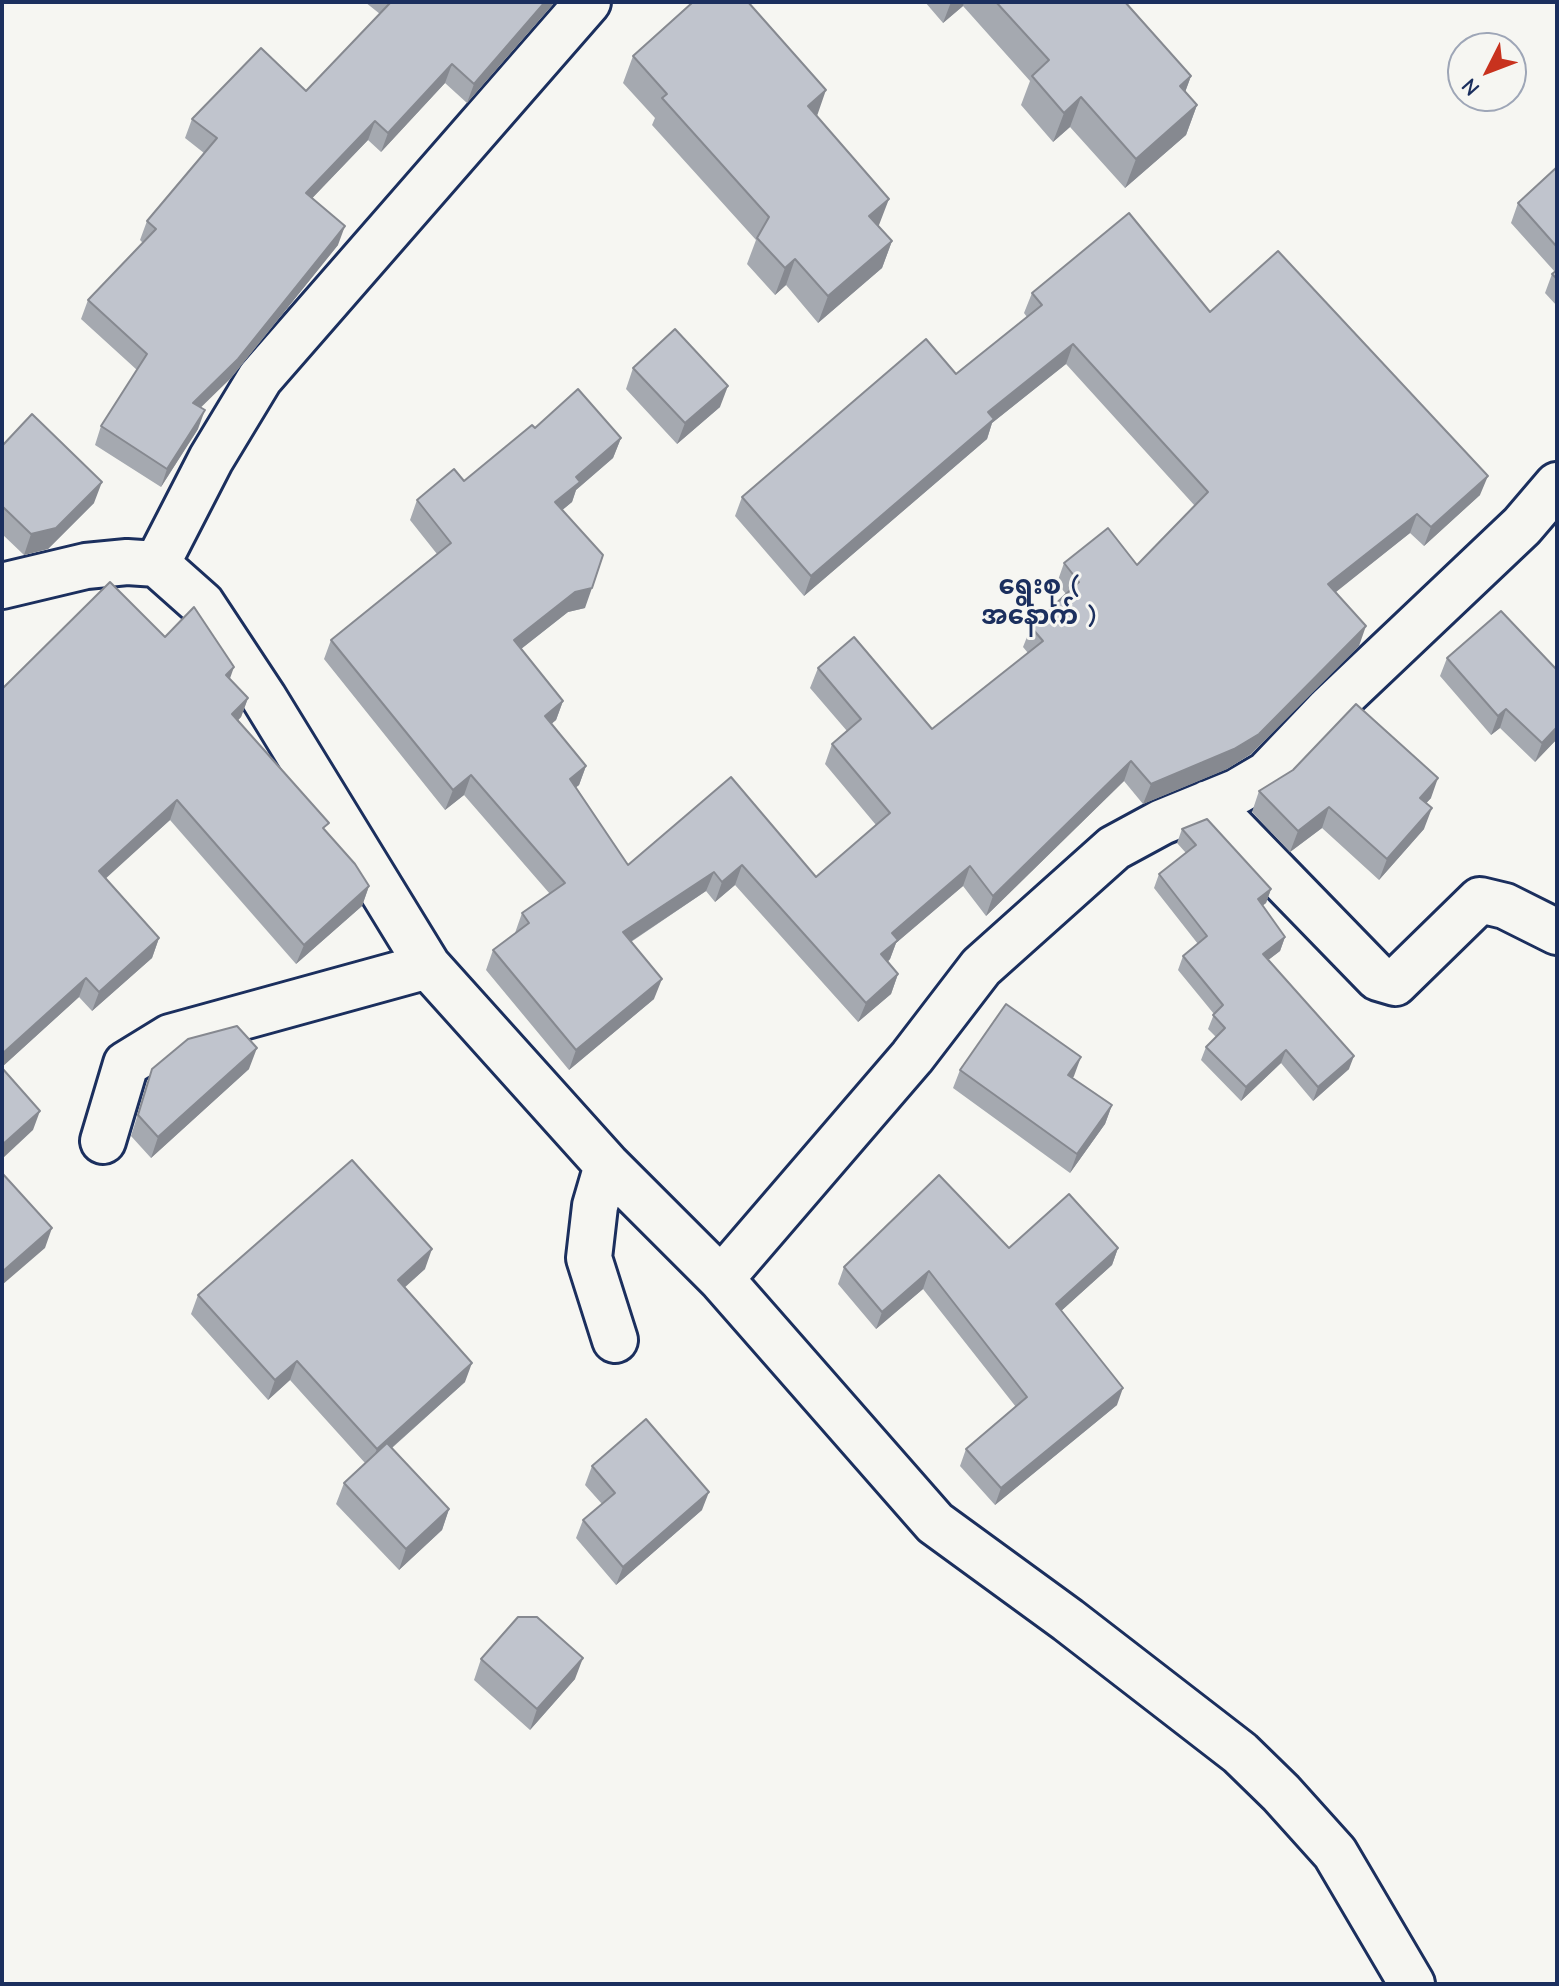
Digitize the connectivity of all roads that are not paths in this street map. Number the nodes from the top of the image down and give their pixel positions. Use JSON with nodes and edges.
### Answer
{"nodes":[{"id":1,"x":588,"y":2,"type":"edge"},
{"id":2,"x":1557,"y":485,"type":"edge"},
{"id":3,"x":157,"y":564,"type":"junction"},
{"id":4,"x":2,"y":586,"type":"edge"},
{"id":5,"x":1208,"y":803,"type":"junction"},
{"id":6,"x":1557,"y":932,"type":"edge"},
{"id":7,"x":428,"y":966,"type":"junction"},
{"id":8,"x":103,"y":1141,"type":"dead end"},
{"id":9,"x":607,"y":1165,"type":"junction"},
{"id":10,"x":721,"y":1279,"type":"junction"},
{"id":11,"x":615,"y":1340,"type":"dead end"},
{"id":12,"x":1412,"y":1984,"type":"edge"}],
"edges":[{"from":1,"to":3,"type":"street"},
{"from":2,"to":5,"type":"street"},
{"from":3,"to":4,"type":"street"},
{"from":3,"to":7,"type":"street"},
{"from":5,"to":6,"type":"street"},
{"from":5,"to":10,"type":"street"},
{"from":7,"to":8,"type":"street"},
{"from":7,"to":9,"type":"street"},
{"from":9,"to":10,"type":"street"},
{"from":9,"to":11,"type":"street"},
{"from":10,"to":12,"type":"street"}]}
